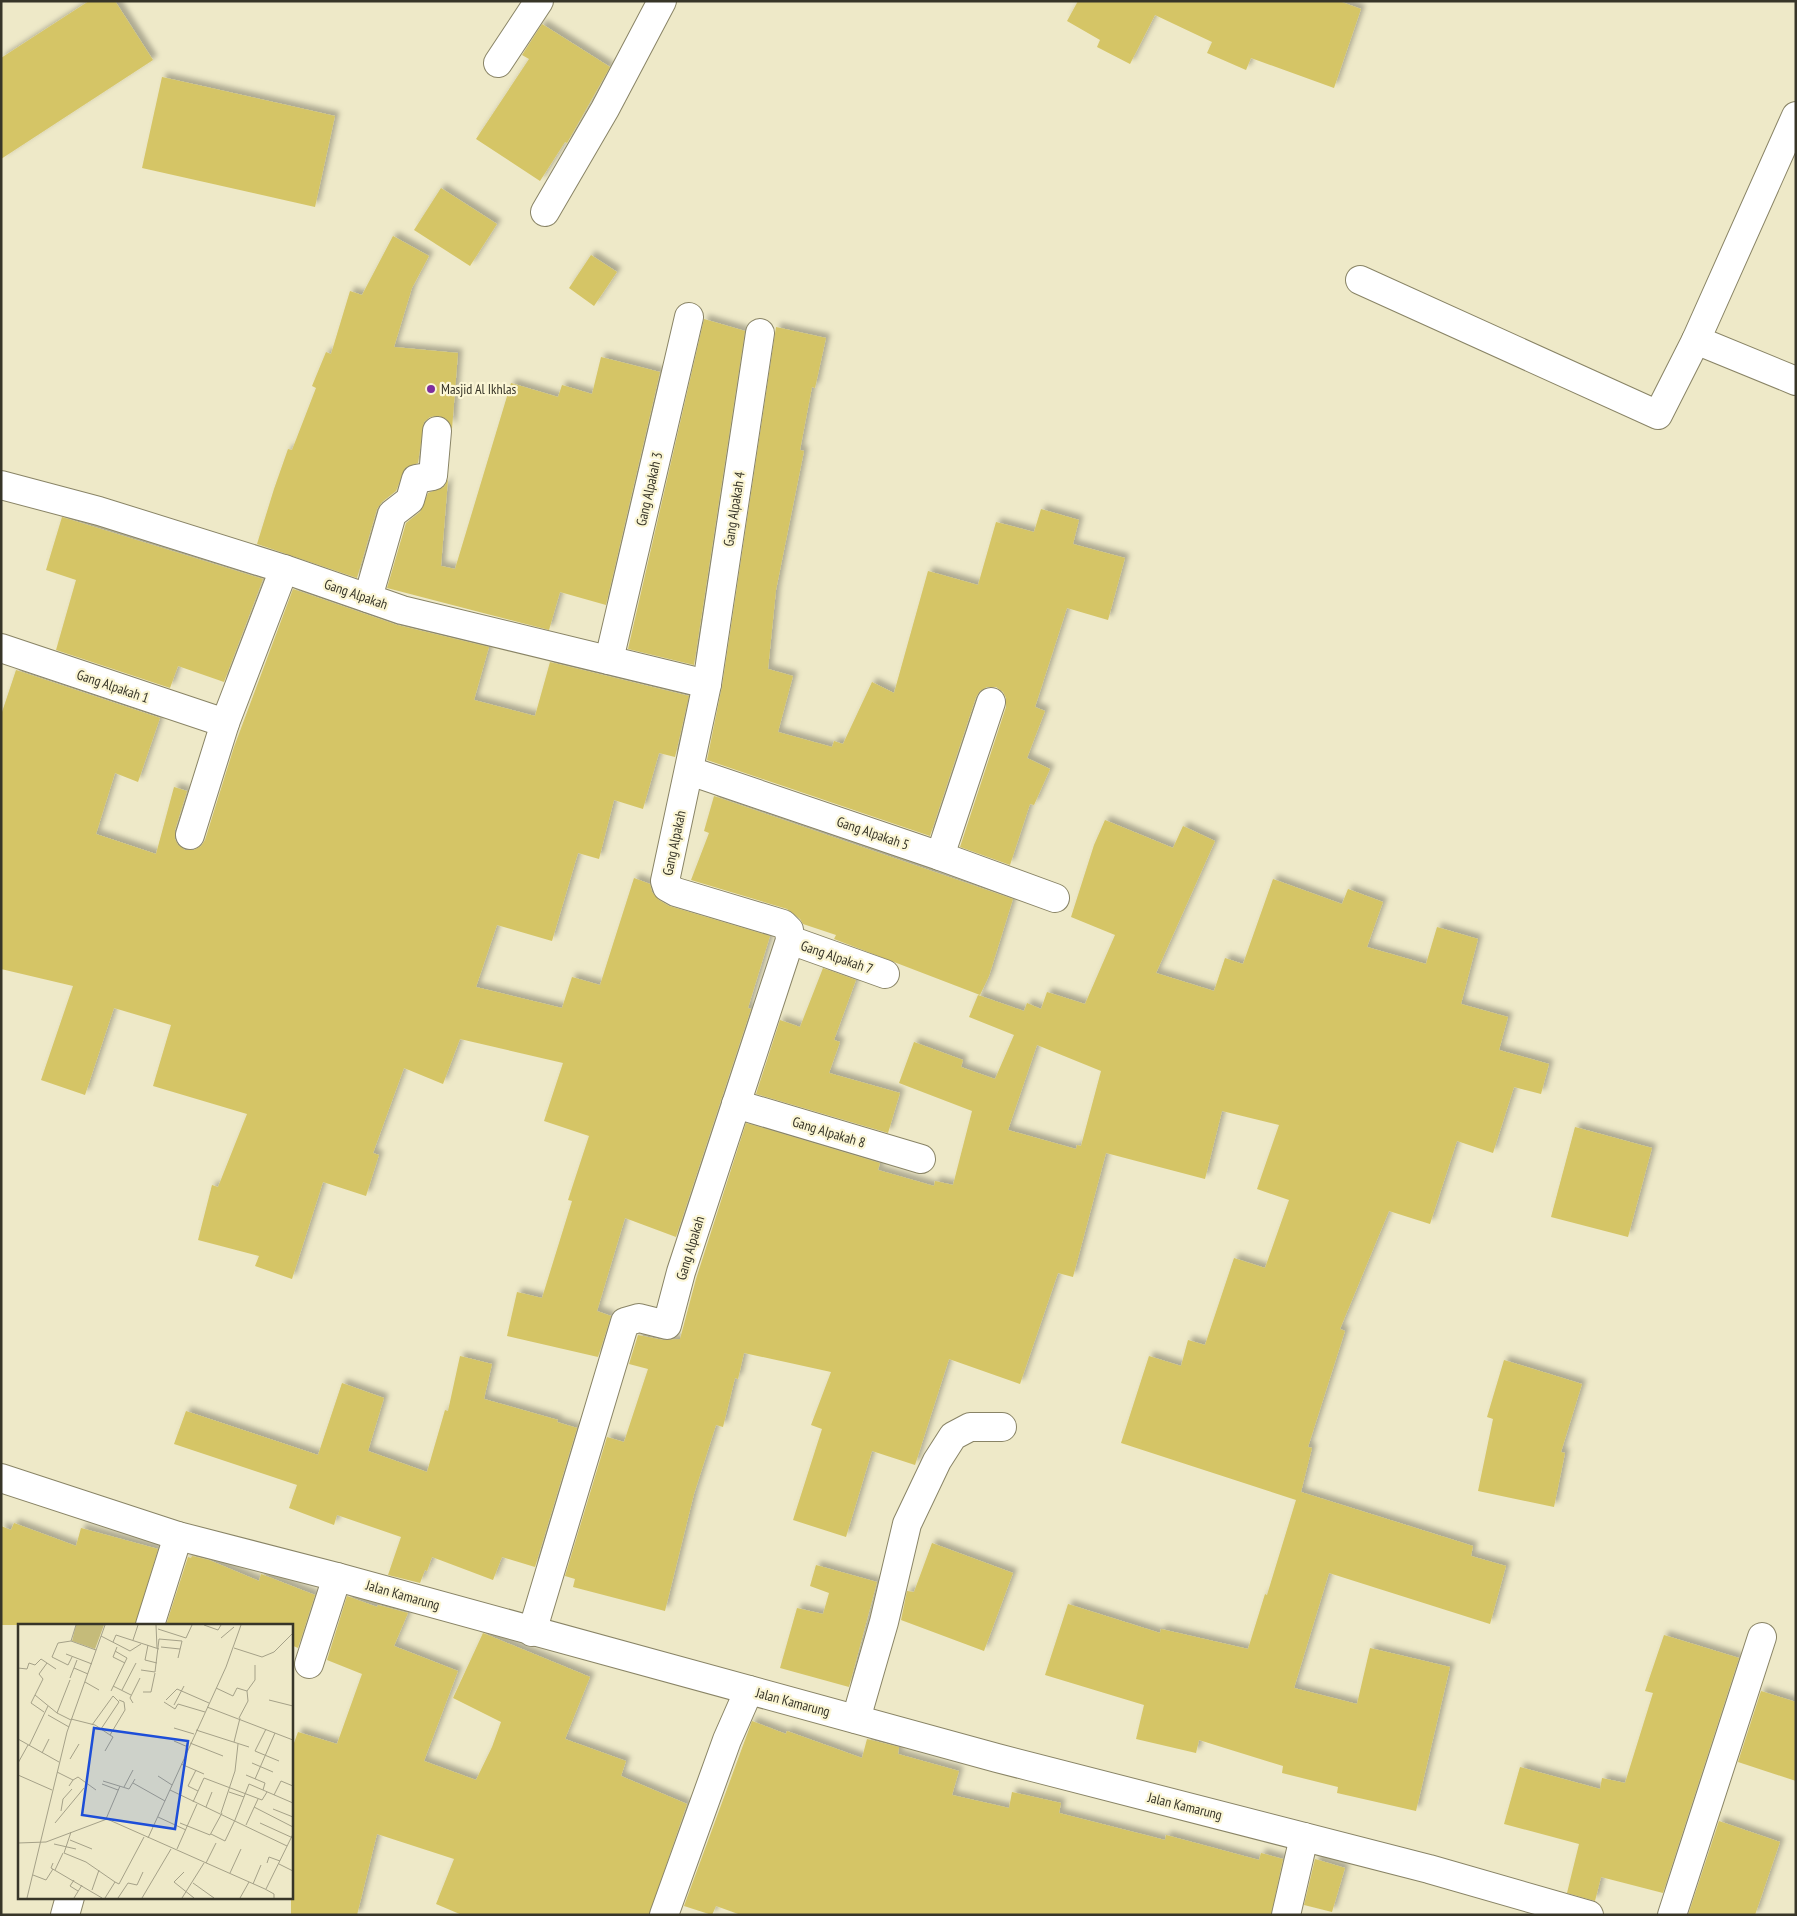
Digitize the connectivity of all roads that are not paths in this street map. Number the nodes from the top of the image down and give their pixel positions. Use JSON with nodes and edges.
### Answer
{"nodes":[{"id":1,"x":538,"y":1,"type":"edge"},
{"id":2,"x":662,"y":1,"type":"edge"},
{"id":3,"x":498,"y":63,"type":"dead end"},
{"id":4,"x":1796,"y":116,"type":"edge"},
{"id":5,"x":1790,"y":146,"type":"edge"},
{"id":6,"x":545,"y":212,"type":"dead end"},
{"id":7,"x":1360,"y":280,"type":"dead end"},
{"id":8,"x":689,"y":317,"type":"dead end"},
{"id":9,"x":760,"y":333,"type":"dead end"},
{"id":10,"x":1696,"y":340,"type":"junction"},
{"id":11,"x":1796,"y":381,"type":"edge"},
{"id":12,"x":437,"y":431,"type":"dead end"},
{"id":13,"x":1,"y":485,"type":"edge"},
{"id":14,"x":284,"y":569,"type":"junction"},
{"id":15,"x":368,"y":598,"type":"junction"},
{"id":16,"x":1,"y":648,"type":"edge"},
{"id":17,"x":609,"y":660,"type":"junction"},
{"id":18,"x":707,"y":684,"type":"junction"},
{"id":19,"x":991,"y":702,"type":"dead end"},
{"id":20,"x":225,"y":724,"type":"junction"},
{"id":21,"x":690,"y":771,"type":"junction"},
{"id":22,"x":190,"y":835,"type":"dead end"},
{"id":23,"x":940,"y":856,"type":"junction"},
{"id":24,"x":1055,"y":898,"type":"dead end"},
{"id":25,"x":790,"y":940,"type":"junction"},
{"id":26,"x":885,"y":974,"type":"dead end"},
{"id":27,"x":736,"y":1104,"type":"junction"},
{"id":28,"x":921,"y":1159,"type":"dead end"},
{"id":29,"x":1002,"y":1427,"type":"dead end"},
{"id":30,"x":1,"y":1478,"type":"edge"},
{"id":31,"x":178,"y":1536,"type":"junction"},
{"id":32,"x":337,"y":1577,"type":"junction"},
{"id":33,"x":150,"y":1624,"type":"edge"},
{"id":34,"x":532,"y":1632,"type":"junction"},
{"id":35,"x":1762,"y":1637,"type":"dead end"},
{"id":36,"x":309,"y":1664,"type":"dead end"},
{"id":37,"x":749,"y":1690,"type":"junction"},
{"id":38,"x":856,"y":1719,"type":"junction"},
{"id":39,"x":1304,"y":1837,"type":"junction"},
{"id":40,"x":70,"y":1898,"type":"edge"},
{"id":41,"x":65,"y":1915,"type":"edge"},
{"id":42,"x":664,"y":1915,"type":"edge"},
{"id":43,"x":1286,"y":1915,"type":"edge"},
{"id":44,"x":1588,"y":1915,"type":"edge"},
{"id":45,"x":1672,"y":1915,"type":"edge"}],
"edges":[{"from":1,"to":3,"type":"street"},
{"from":2,"to":6,"type":"street"},
{"from":4,"to":5,"type":"street"},
{"from":5,"to":10,"type":"street"},
{"from":7,"to":10,"type":"street"},
{"from":8,"to":17,"type":"street","name":"Gang Alpakah 3"},
{"from":9,"to":18,"type":"street","name":"Gang Alpakah 4"},
{"from":10,"to":11,"type":"street"},
{"from":12,"to":15,"type":"street"},
{"from":13,"to":14,"type":"street","name":"Gang Alpakah"},
{"from":14,"to":15,"type":"street","name":"Gang Alpakah"},
{"from":14,"to":20,"type":"street"},
{"from":15,"to":17,"type":"street","name":"Gang Alpakah"},
{"from":16,"to":20,"type":"street","name":"Gang Alpakah 1"},
{"from":17,"to":18,"type":"street","name":"Gang Alpakah"},
{"from":18,"to":21,"type":"street","name":"Gang Alpakah"},
{"from":19,"to":23,"type":"street"},
{"from":20,"to":22,"type":"street"},
{"from":21,"to":23,"type":"street","name":"Gang Alpakah 5"},
{"from":21,"to":25,"type":"street","name":"Gang Alpakah"},
{"from":23,"to":24,"type":"street","name":"Gang Alpakah 5"},
{"from":25,"to":26,"type":"street","name":"Gang Alpakah 7"},
{"from":25,"to":27,"type":"street","name":"Gang Alpakah"},
{"from":27,"to":28,"type":"street","name":"Gang Alpakah 8"},
{"from":27,"to":34,"type":"street","name":"Gang Alpakah"},
{"from":29,"to":38,"type":"street"},
{"from":30,"to":31,"type":"street","name":"Jalan Kamarung"},
{"from":31,"to":32,"type":"street","name":"Jalan Kamarung"},
{"from":31,"to":33,"type":"street"},
{"from":32,"to":34,"type":"street","name":"Jalan Kamarung"},
{"from":32,"to":36,"type":"street"},
{"from":34,"to":37,"type":"street","name":"Jalan Kamarung"},
{"from":35,"to":45,"type":"street"},
{"from":37,"to":38,"type":"street","name":"Jalan Kamarung"},
{"from":37,"to":42,"type":"street"},
{"from":38,"to":39,"type":"street","name":"Jalan Kamarung"},
{"from":39,"to":43,"type":"street"},
{"from":39,"to":44,"type":"street","name":"Jalan Kamarung"},
{"from":40,"to":41,"type":"street"}]}
